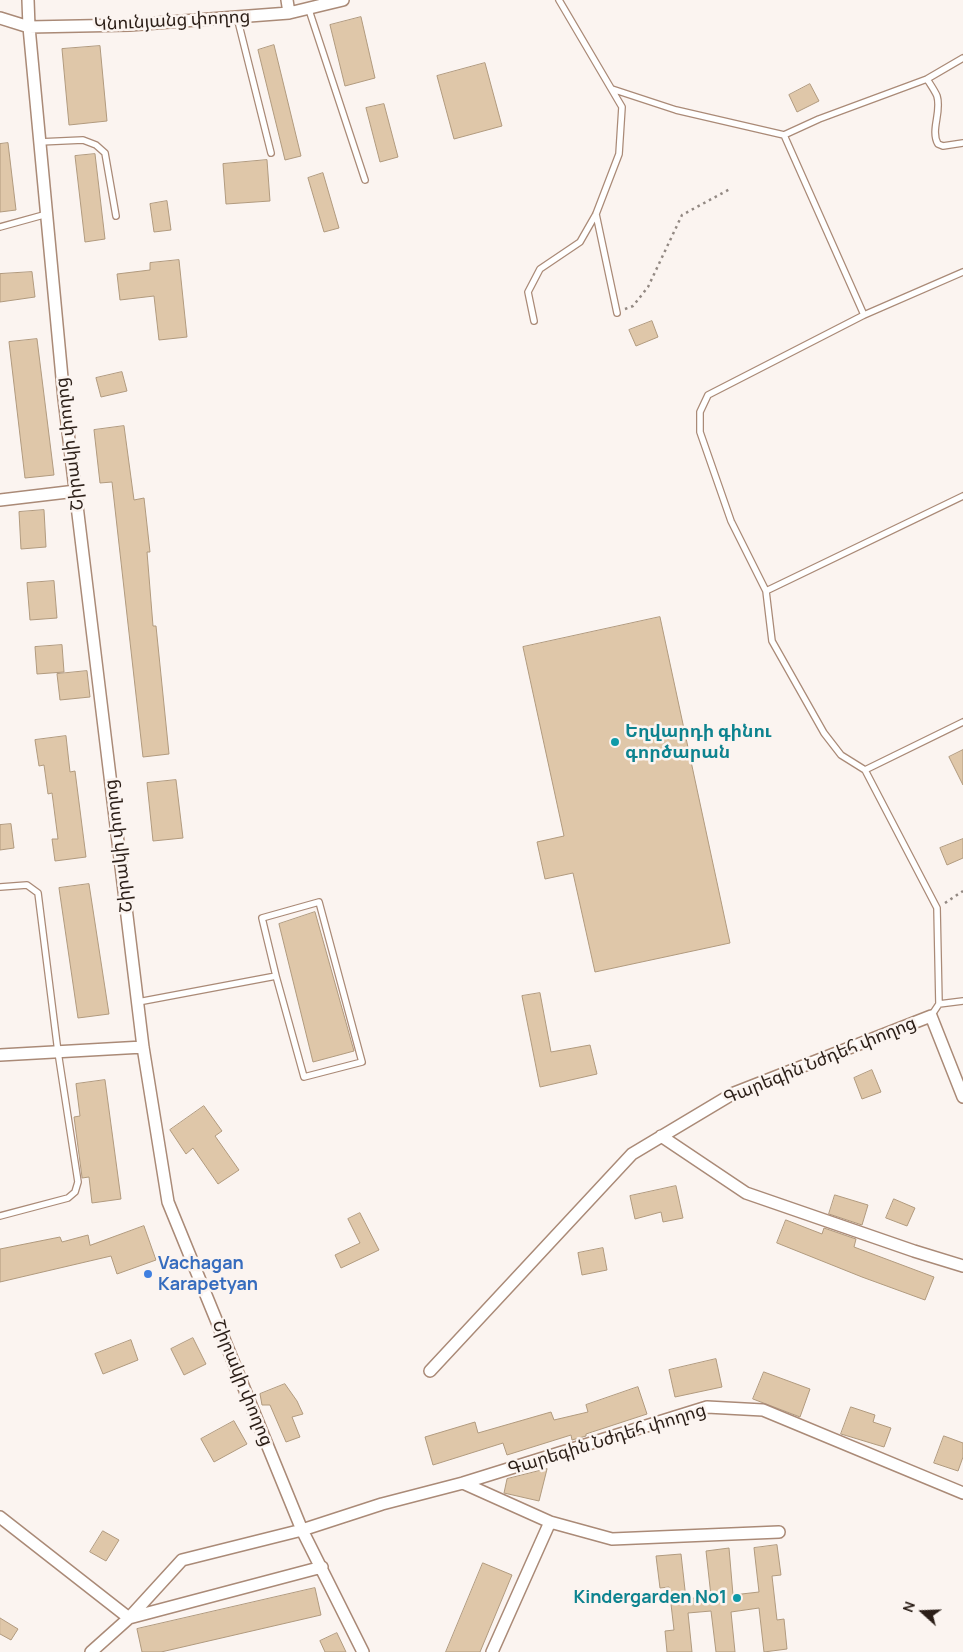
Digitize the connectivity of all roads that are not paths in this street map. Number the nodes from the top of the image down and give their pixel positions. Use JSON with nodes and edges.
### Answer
{"nodes":[{"id":1,"x":28,"y":0,"type":"edge"},
{"id":2,"x":287,"y":0,"type":"edge"},
{"id":3,"x":343,"y":0,"type":"edge"},
{"id":4,"x":559,"y":0,"type":"edge"},
{"id":5,"x":309,"y":10,"type":"junction"},
{"id":6,"x":289,"y":13,"type":"junction"},
{"id":7,"x":237,"y":17,"type":"junction"},
{"id":8,"x":0,"y":18,"type":"edge"},
{"id":9,"x":29,"y":27,"type":"junction"},
{"id":10,"x":963,"y":58,"type":"edge"},
{"id":11,"x":927,"y":79,"type":"junction"},
{"id":12,"x":612,"y":89,"type":"junction"},
{"id":13,"x":784,"y":135,"type":"junction"},
{"id":14,"x":40,"y":142,"type":"junction"},
{"id":15,"x":963,"y":144,"type":"edge"},
{"id":16,"x":271,"y":153,"type":"dead end"},
{"id":17,"x":365,"y":180,"type":"dead end"},
{"id":18,"x":47,"y":214,"type":"junction"},
{"id":19,"x":596,"y":214,"type":"junction"},
{"id":20,"x":116,"y":216,"type":"dead end"},
{"id":21,"x":0,"y":227,"type":"edge"},
{"id":22,"x":963,"y":272,"type":"edge"},
{"id":23,"x":617,"y":313,"type":"road end"},
{"id":24,"x":864,"y":315,"type":"junction"},
{"id":25,"x":534,"y":321,"type":"dead end"},
{"id":26,"x":76,"y":491,"type":"junction"},
{"id":27,"x":963,"y":496,"type":"edge"},
{"id":28,"x":0,"y":500,"type":"edge"},
{"id":29,"x":766,"y":591,"type":"junction"},
{"id":30,"x":963,"y":722,"type":"edge"},
{"id":31,"x":865,"y":770,"type":"junction"},
{"id":32,"x":0,"y":887,"type":"edge"},
{"id":33,"x":276,"y":976,"type":"junction"},
{"id":34,"x":963,"y":1001,"type":"edge"},
{"id":35,"x":138,"y":1002,"type":"junction"},
{"id":36,"x":939,"y":1004,"type":"junction"},
{"id":37,"x":931,"y":1016,"type":"junction"},
{"id":38,"x":143,"y":1047,"type":"junction"},
{"id":39,"x":58,"y":1052,"type":"junction"},
{"id":40,"x":0,"y":1055,"type":"edge"},
{"id":41,"x":963,"y":1097,"type":"edge"},
{"id":42,"x":661,"y":1136,"type":"junction"},
{"id":43,"x":0,"y":1216,"type":"edge"},
{"id":44,"x":963,"y":1266,"type":"edge"},
{"id":45,"x":430,"y":1371,"type":"dead end"},
{"id":46,"x":463,"y":1483,"type":"junction"},
{"id":47,"x":963,"y":1493,"type":"edge"},
{"id":48,"x":0,"y":1517,"type":"edge"},
{"id":49,"x":550,"y":1522,"type":"junction"},
{"id":50,"x":302,"y":1530,"type":"junction"},
{"id":51,"x":779,"y":1532,"type":"dead end"},
{"id":52,"x":322,"y":1567,"type":"junction"},
{"id":53,"x":129,"y":1618,"type":"junction"},
{"id":54,"x":91,"y":1652,"type":"edge"},
{"id":55,"x":363,"y":1652,"type":"edge"},
{"id":56,"x":492,"y":1652,"type":"edge"}],
"edges":[{"from":1,"to":9,"type":"street","name":"Շիրակի փողոց"},
{"from":2,"to":6,"type":"street"},
{"from":3,"to":5,"type":"street","name":"Կնունյանց փողոց"},
{"from":4,"to":12,"type":"lane"},
{"from":5,"to":6,"type":"street","name":"Կնունյանց փողոց"},
{"from":5,"to":17,"type":"lane"},
{"from":6,"to":7,"type":"street","name":"Կնունյանց փողոց"},
{"from":7,"to":9,"type":"street","name":"Կնունյանց փողոց"},
{"from":7,"to":16,"type":"lane"},
{"from":8,"to":9,"type":"street","name":"Կնունյանց փողոց"},
{"from":9,"to":14,"type":"street","name":"Շիրակի փողոց"},
{"from":10,"to":11,"type":"lane"},
{"from":11,"to":13,"type":"lane"},
{"from":11,"to":15,"type":"lane"},
{"from":12,"to":13,"type":"lane"},
{"from":12,"to":19,"type":"lane"},
{"from":13,"to":24,"type":"lane"},
{"from":14,"to":18,"type":"street","name":"Շիրակի փողոց"},
{"from":14,"to":20,"type":"lane"},
{"from":18,"to":21,"type":"lane"},
{"from":18,"to":26,"type":"street","name":"Շիրակի փողոց"},
{"from":19,"to":23,"type":"lane"},
{"from":19,"to":25,"type":"lane"},
{"from":22,"to":24,"type":"lane"},
{"from":24,"to":29,"type":"lane"},
{"from":26,"to":28,"type":"street"},
{"from":26,"to":35,"type":"street","name":"Շիրակի փողոց"},
{"from":27,"to":29,"type":"lane"},
{"from":29,"to":31,"type":"lane"},
{"from":30,"to":31,"type":"lane"},
{"from":31,"to":36,"type":"lane"},
{"from":32,"to":39,"type":"lane"},
{"from":33,"to":33,"type":"lane"},
{"from":33,"to":35,"type":"lane"},
{"from":34,"to":36,"type":"lane"},
{"from":35,"to":38,"type":"street","name":"Շիրակի փողոց"},
{"from":36,"to":37,"type":"lane"},
{"from":37,"to":41,"type":"street","name":"Գարեգին Նժդեհ փողոց"},
{"from":37,"to":42,"type":"street","name":"Գարեգին Նժդեհ փողոց"},
{"from":38,"to":39,"type":"street"},
{"from":38,"to":50,"type":"street","name":"Շիրակի փողոց"},
{"from":39,"to":40,"type":"street"},
{"from":39,"to":43,"type":"lane"},
{"from":42,"to":44,"type":"street"},
{"from":42,"to":45,"type":"street","name":"Գարեգին Նժդեհ փողոց"},
{"from":46,"to":47,"type":"street","name":"Գարեգին Նժդեհ փողոց"},
{"from":46,"to":49,"type":"street"},
{"from":46,"to":50,"type":"street","name":"Գարեգին Նժդեհ փողոց"},
{"from":48,"to":53,"type":"street"},
{"from":49,"to":51,"type":"street"},
{"from":49,"to":56,"type":"street"},
{"from":50,"to":52,"type":"street","name":"Շիրակի փողոց"},
{"from":50,"to":53,"type":"street","name":"Գարեգին Նժդեհ փողոց"},
{"from":52,"to":53,"type":"street"},
{"from":52,"to":55,"type":"street","name":"Շիրակի փողոց"},
{"from":53,"to":54,"type":"street","name":"Գարեգին Նժդեհ փողոց"}]}
